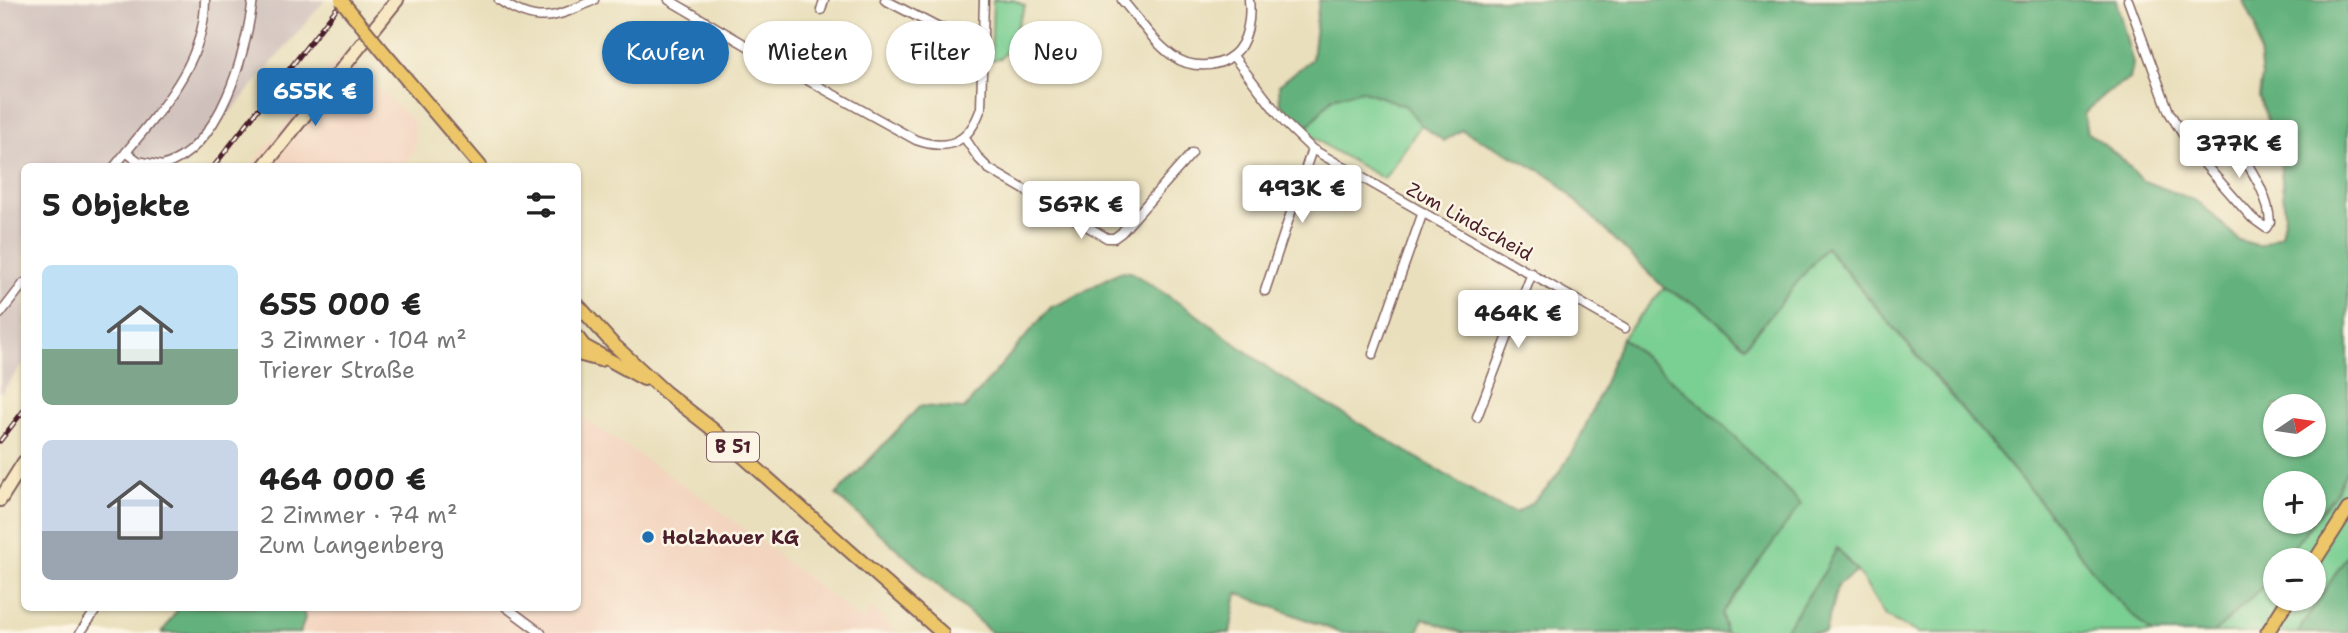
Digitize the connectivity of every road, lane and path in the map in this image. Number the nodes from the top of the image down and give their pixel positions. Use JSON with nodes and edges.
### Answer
{"nodes":[{"id":1,"x":205,"y":0,"type":"edge"},
{"id":2,"x":253,"y":0,"type":"edge"},
{"id":3,"x":341,"y":0,"type":"edge"},
{"id":4,"x":397,"y":0,"type":"edge"},
{"id":5,"x":499,"y":0,"type":"edge"},
{"id":6,"x":594,"y":0,"type":"edge"},
{"id":7,"x":669,"y":0,"type":"edge"},
{"id":8,"x":824,"y":0,"type":"edge"},
{"id":9,"x":885,"y":0,"type":"edge"},
{"id":10,"x":984,"y":0,"type":"edge"},
{"id":11,"x":1122,"y":0,"type":"edge"},
{"id":12,"x":1249,"y":0,"type":"edge"},
{"id":13,"x":2128,"y":0,"type":"edge"},
{"id":14,"x":821,"y":9,"type":"dead end"},
{"id":15,"x":926,"y":21,"type":"edge"},
{"id":16,"x":983,"y":21,"type":"edge"},
{"id":17,"x":1233,"y":56,"type":"junction"},
{"id":18,"x":982,"y":84,"type":"edge"},
{"id":19,"x":2230,"y":136,"type":"dead end"},
{"id":20,"x":964,"y":137,"type":"junction"},
{"id":21,"x":1312,"y":149,"type":"junction"},
{"id":22,"x":126,"y":152,"type":"junction"},
{"id":23,"x":1192,"y":153,"type":"dead end"},
{"id":24,"x":117,"y":163,"type":"edge"},
{"id":25,"x":148,"y":163,"type":"edge"},
{"id":26,"x":169,"y":163,"type":"edge"},
{"id":27,"x":266,"y":163,"type":"edge"},
{"id":28,"x":477,"y":163,"type":"edge"},
{"id":29,"x":1423,"y":212,"type":"junction"},
{"id":30,"x":1532,"y":273,"type":"junction"},
{"id":31,"x":21,"y":287,"type":"edge"},
{"id":32,"x":1265,"y":291,"type":"dead end"},
{"id":33,"x":581,"y":308,"type":"edge"},
{"id":34,"x":0,"y":314,"type":"edge"},
{"id":35,"x":1625,"y":328,"type":"dead end"},
{"id":36,"x":581,"y":342,"type":"edge"},
{"id":37,"x":1373,"y":354,"type":"dead end"},
{"id":38,"x":581,"y":355,"type":"edge"},
{"id":39,"x":624,"y":368,"type":"junction"},
{"id":40,"x":665,"y":392,"type":"junction"},
{"id":41,"x":1477,"y":417,"type":"dead end"},
{"id":42,"x":21,"y":467,"type":"edge"},
{"id":43,"x":0,"y":500,"type":"edge"},
{"id":44,"x":2348,"y":509,"type":"edge"},
{"id":45,"x":2323,"y":548,"type":"edge"},
{"id":46,"x":95,"y":611,"type":"edge"},
{"id":47,"x":511,"y":611,"type":"edge"},
{"id":48,"x":2281,"y":611,"type":"edge"},
{"id":49,"x":80,"y":633,"type":"edge"},
{"id":50,"x":541,"y":633,"type":"edge"},
{"id":51,"x":942,"y":633,"type":"edge"},
{"id":52,"x":2267,"y":633,"type":"edge"}],
"edges":[{"from":1,"to":22,"type":"street"},
{"from":2,"to":26,"type":"street"},
{"from":3,"to":28,"type":"main road","bridge":true},
{"from":4,"to":27,"type":"street"},
{"from":5,"to":6,"type":"street"},
{"from":7,"to":20,"type":"street"},
{"from":8,"to":14,"type":"street"},
{"from":9,"to":15,"type":"street"},
{"from":10,"to":16,"type":"street"},
{"from":11,"to":17,"type":"street"},
{"from":12,"to":17,"type":"street"},
{"from":13,"to":19,"type":"street"},
{"from":17,"to":21,"type":"street","name":"Zum Lindscheid"},
{"from":18,"to":20,"type":"street"},
{"from":20,"to":23,"type":"street"},
{"from":21,"to":29,"type":"street","name":"Zum Lindscheid"},
{"from":21,"to":32,"type":"street"},
{"from":22,"to":24,"type":"street"},
{"from":22,"to":25,"type":"street"},
{"from":29,"to":30,"type":"street","name":"Zum Lindscheid"},
{"from":29,"to":37,"type":"street"},
{"from":30,"to":35,"type":"street","name":"Zum Lindscheid"},
{"from":30,"to":41,"type":"street"},
{"from":31,"to":34,"type":"street"},
{"from":33,"to":40,"type":"main road","number":"B 51"},
{"from":36,"to":39,"type":"main road","number":"B 51"},
{"from":38,"to":39,"type":"main road","number":"B 51"},
{"from":39,"to":40,"type":"main road","number":"B 51"},
{"from":40,"to":51,"type":"main road","number":"B 51"},
{"from":42,"to":43,"type":"street"},
{"from":44,"to":45,"type":"main road"},
{"from":46,"to":49,"type":"street"},
{"from":47,"to":50,"type":"street"},
{"from":48,"to":52,"type":"main road"}]}
